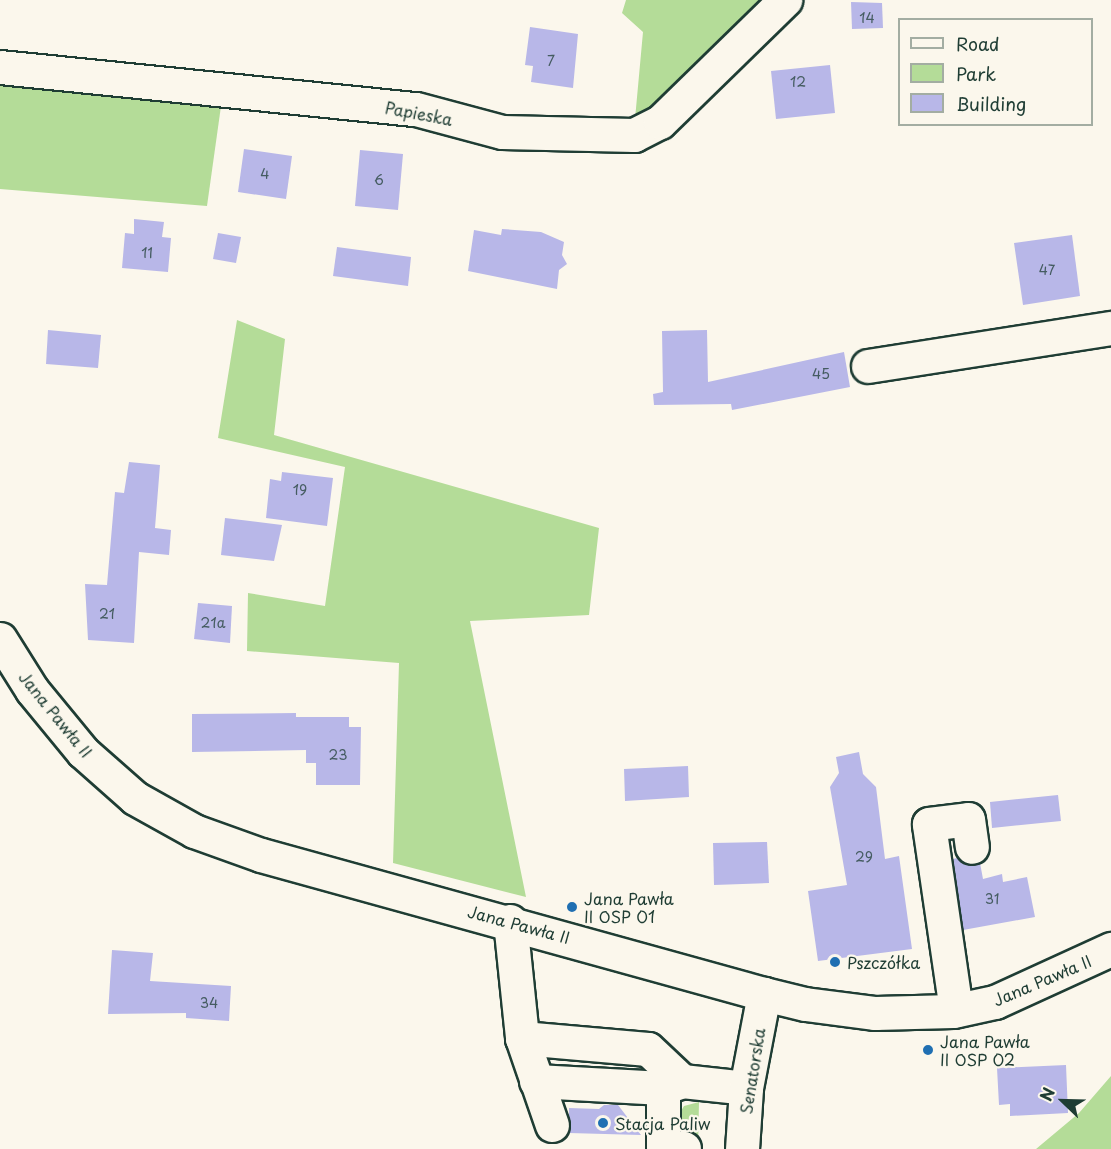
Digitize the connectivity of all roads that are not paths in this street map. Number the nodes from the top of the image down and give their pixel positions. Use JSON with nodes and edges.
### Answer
{"nodes":[{"id":1,"x":785,"y":0,"type":"edge"},
{"id":2,"x":0,"y":67,"type":"edge"},
{"id":3,"x":1111,"y":328,"type":"edge"},
{"id":4,"x":868,"y":366,"type":"dead end"},
{"id":5,"x":0,"y":639,"type":"edge"},
{"id":6,"x":972,"y":847,"type":"dead end"},
{"id":7,"x":510,"y":921,"type":"junction"},
{"id":8,"x":1111,"y":950,"type":"edge"},
{"id":9,"x":764,"y":994,"type":"junction"},
{"id":10,"x":956,"y":1010,"type":"junction"},
{"id":11,"x":529,"y":1060,"type":"junction"},
{"id":12,"x":672,"y":1080,"type":"junction"},
{"id":13,"x":746,"y":1088,"type":"junction"},
{"id":14,"x":552,"y":1125,"type":"dead end"},
{"id":15,"x":684,"y":1148,"type":"edge"},
{"id":16,"x":742,"y":1149,"type":"edge"}],
"edges":[{"from":1,"to":2,"type":"street","name":"Papieska"},
{"from":3,"to":4,"type":"street"},
{"from":5,"to":7,"type":"street","name":"Jana Pawła II"},
{"from":6,"to":10,"type":"street"},
{"from":7,"to":9,"type":"street","name":"Jana Pawła II"},
{"from":7,"to":11,"type":"street"},
{"from":8,"to":10,"type":"street","name":"Jana Pawła II"},
{"from":9,"to":10,"type":"street","name":"Jana Pawła II"},
{"from":9,"to":13,"type":"street","name":"Senatorska"},
{"from":11,"to":12,"type":"street"},
{"from":11,"to":12,"type":"street"},
{"from":11,"to":14,"type":"street"},
{"from":12,"to":13,"type":"street"},
{"from":12,"to":15,"type":"street"},
{"from":13,"to":16,"type":"street","name":"Senatorska"}]}
